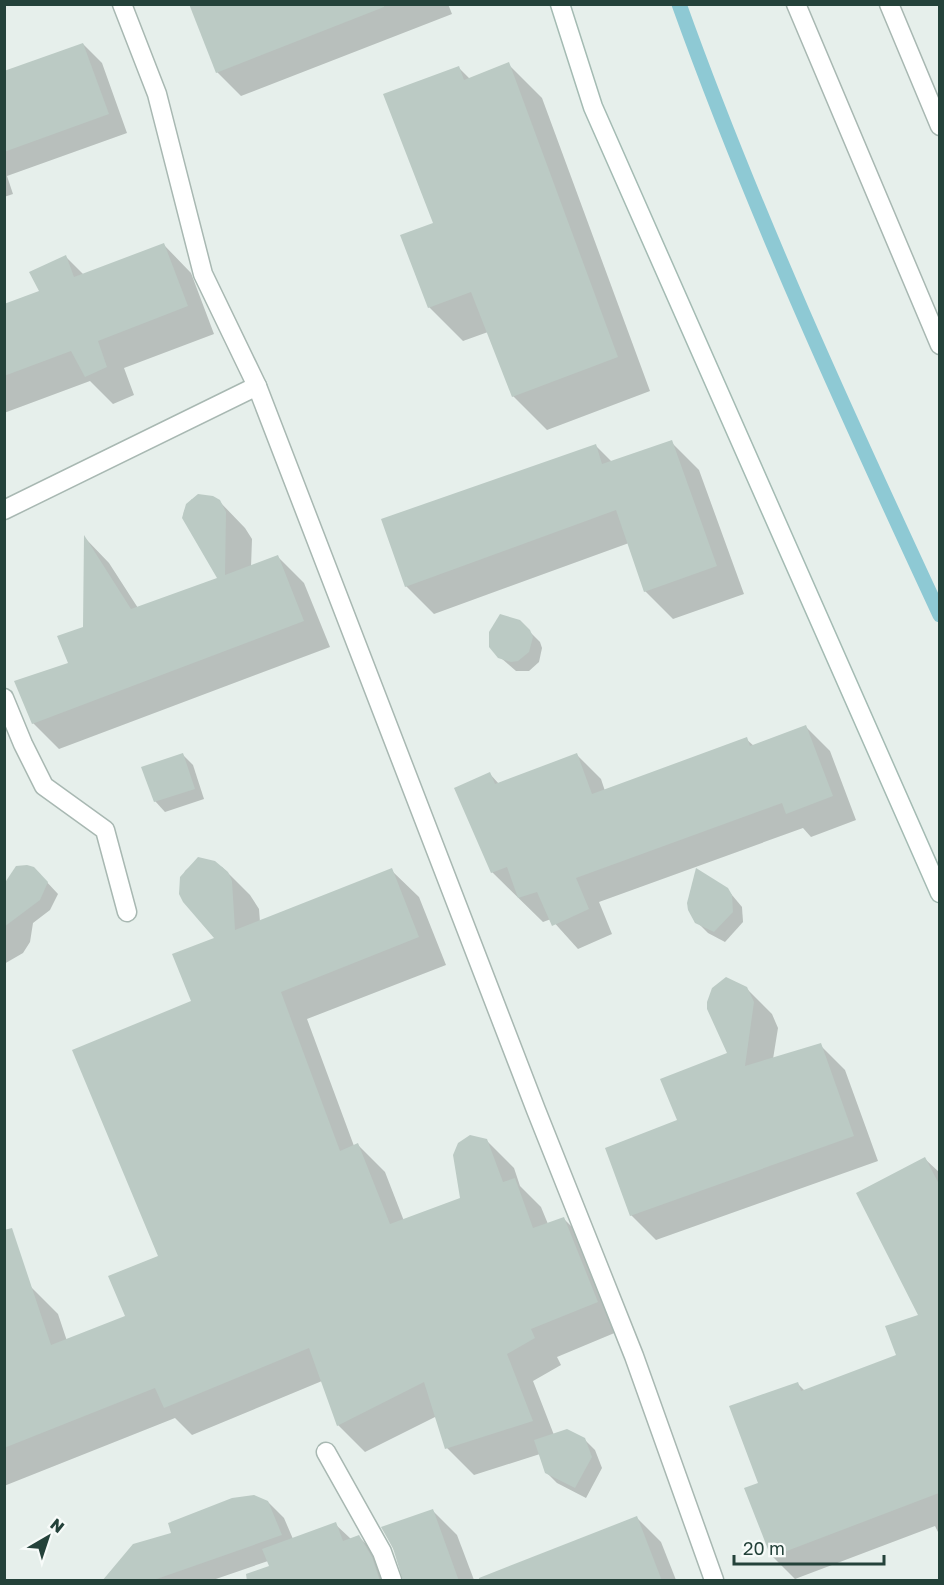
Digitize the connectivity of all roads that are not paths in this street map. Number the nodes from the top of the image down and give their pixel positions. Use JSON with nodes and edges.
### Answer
{"nodes":[{"id":1,"x":123,"y":4,"type":"edge"},
{"id":2,"x":560,"y":4,"type":"edge"},
{"id":3,"x":796,"y":4,"type":"edge"},
{"id":4,"x":889,"y":4,"type":"edge"},
{"id":5,"x":939,"y":126,"type":"edge"},
{"id":6,"x":939,"y":345,"type":"edge"},
{"id":7,"x":257,"y":386,"type":"junction"},
{"id":8,"x":4,"y":510,"type":"edge"},
{"id":9,"x":4,"y":698,"type":"edge"},
{"id":10,"x":939,"y":893,"type":"edge"},
{"id":11,"x":127,"y":912,"type":"dead end"},
{"id":12,"x":326,"y":1452,"type":"dead end"},
{"id":13,"x":392,"y":1581,"type":"edge"},
{"id":14,"x":714,"y":1581,"type":"edge"}],
"edges":[{"from":1,"to":7,"type":"street"},
{"from":2,"to":10,"type":"street"},
{"from":3,"to":6,"type":"street"},
{"from":4,"to":5,"type":"street"},
{"from":7,"to":8,"type":"street"},
{"from":7,"to":14,"type":"street"},
{"from":9,"to":11,"type":"street"},
{"from":12,"to":13,"type":"street"}]}
